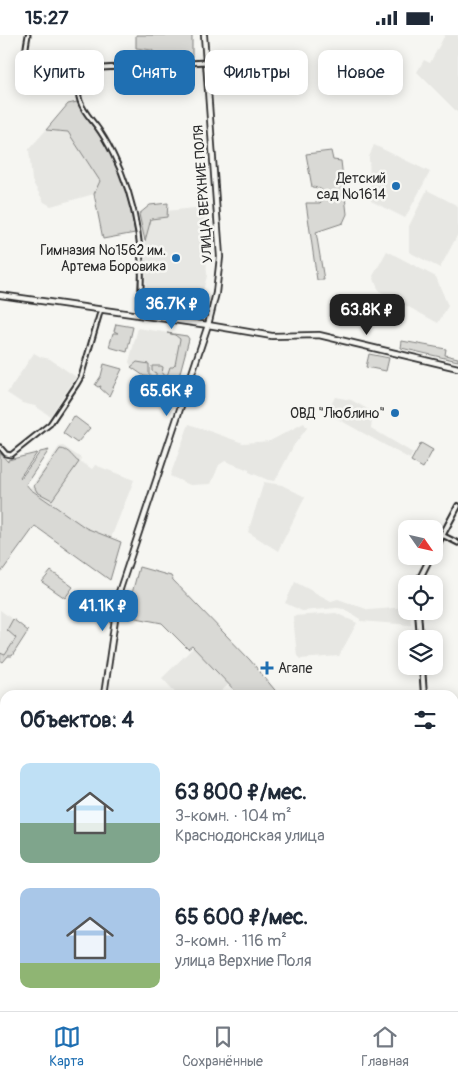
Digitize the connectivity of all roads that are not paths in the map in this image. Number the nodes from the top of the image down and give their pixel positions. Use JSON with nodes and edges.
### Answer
{"nodes":[{"id":1,"x":28,"y":35,"type":"edge"},
{"id":2,"x":204,"y":35,"type":"edge"},
{"id":3,"x":27,"y":50,"type":"edge"},
{"id":4,"x":205,"y":50,"type":"edge"},
{"id":5,"x":205,"y":62,"type":"edge"},
{"id":6,"x":104,"y":68,"type":"edge"},
{"id":7,"x":80,"y":95,"type":"edge"},
{"id":8,"x":208,"y":95,"type":"edge"},
{"id":9,"x":2,"y":294,"type":"edge"},
{"id":10,"x":101,"y":309,"type":"junction"},
{"id":11,"x":138,"y":315,"type":"junction"},
{"id":12,"x":208,"y":325,"type":"junction"},
{"id":13,"x":458,"y":368,"type":"edge"},
{"id":14,"x":0,"y":447,"type":"edge"},
{"id":15,"x":458,"y":506,"type":"edge"},
{"id":16,"x":443,"y":533,"type":"edge"},
{"id":17,"x":443,"y":536,"type":"edge"},
{"id":18,"x":458,"y":543,"type":"edge"},
{"id":19,"x":423,"y":675,"type":"edge"},
{"id":20,"x":105,"y":690,"type":"edge"},
{"id":21,"x":424,"y":690,"type":"edge"}],
"edges":[{"from":1,"to":3,"type":"street"},
{"from":2,"to":4,"type":"main road","name":"УЛИЦА ВЕРХНИЕ ПОЛЯ"},
{"from":5,"to":6,"type":"street"},
{"from":7,"to":11,"type":"street"},
{"from":8,"to":12,"type":"main road","name":"УЛИЦА ВЕРХНИЕ ПОЛЯ"},
{"from":9,"to":10,"type":"main road"},
{"from":10,"to":11,"type":"main road"},
{"from":10,"to":14,"type":"street"},
{"from":11,"to":12,"type":"main road"},
{"from":12,"to":13,"type":"main road"},
{"from":12,"to":20,"type":"main road","name":"УЛИЦА ВЕРХНИЕ ПОЛЯ"},
{"from":15,"to":16,"type":"street"},
{"from":17,"to":18,"type":"street"},
{"from":19,"to":21,"type":"street"}]}
